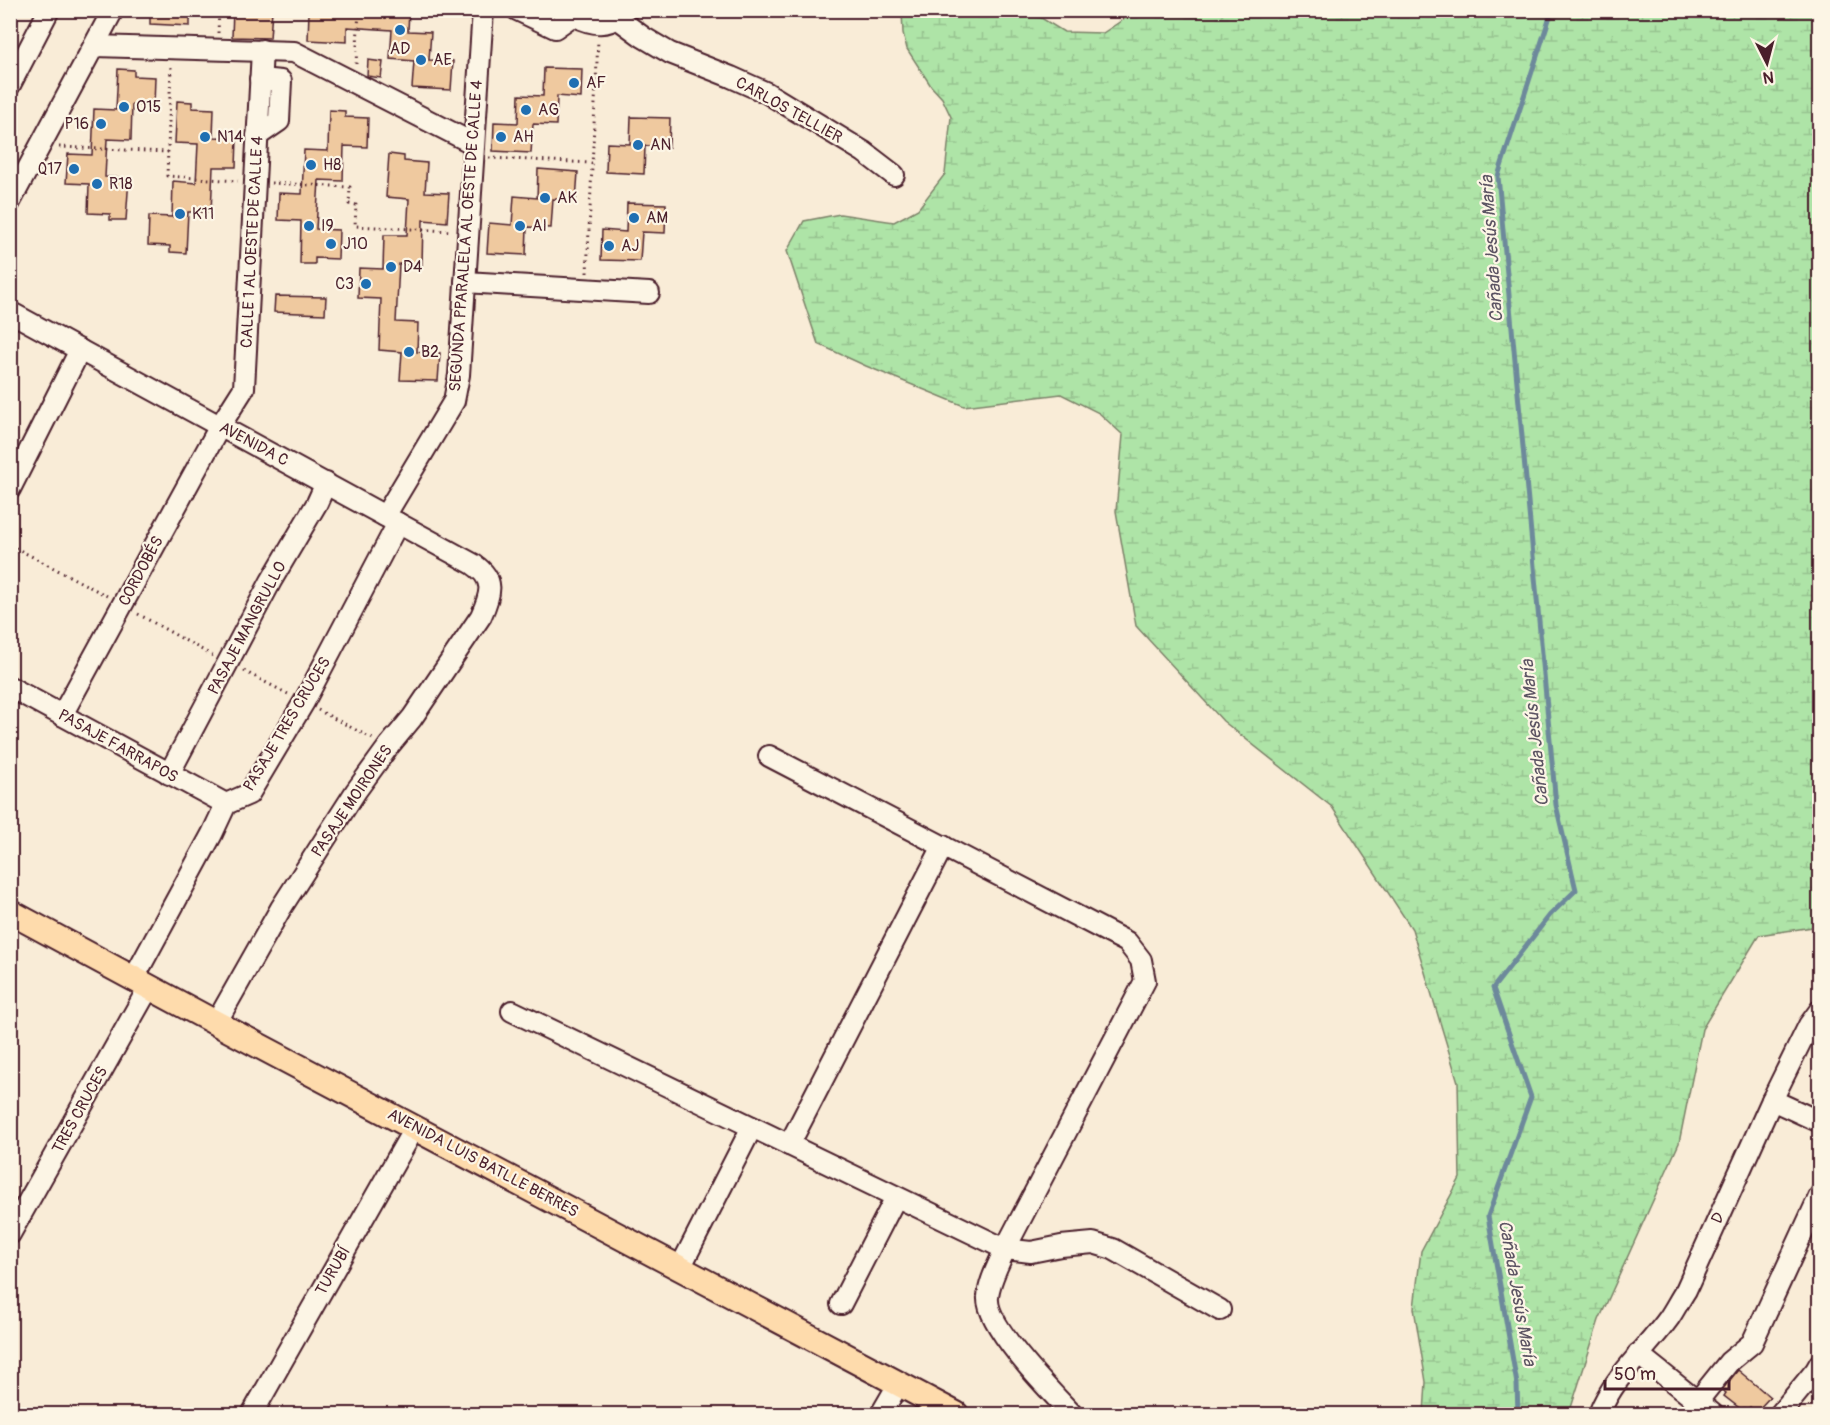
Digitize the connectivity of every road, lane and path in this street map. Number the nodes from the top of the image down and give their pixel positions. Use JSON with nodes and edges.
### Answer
{"nodes":[{"id":1,"x":49,"y":10,"type":"edge"},
{"id":2,"x":113,"y":10,"type":"edge"},
{"id":3,"x":219,"y":10,"type":"edge"},
{"id":4,"x":359,"y":10,"type":"edge"},
{"id":5,"x":483,"y":10,"type":"edge"},
{"id":6,"x":517,"y":10,"type":"edge"},
{"id":7,"x":567,"y":13,"type":"edge"},
{"id":8,"x":612,"y":17,"type":"edge"},
{"id":9,"x":95,"y":46,"type":"junction"},
{"id":10,"x":172,"y":48,"type":"junction"},
{"id":11,"x":217,"y":49,"type":"junction"},
{"id":12,"x":262,"y":50,"type":"junction"},
{"id":13,"x":356,"y":83,"type":"junction"},
{"id":14,"x":10,"y":85,"type":"edge"},
{"id":15,"x":41,"y":146,"type":"junction"},
{"id":16,"x":473,"y":151,"type":"junction"},
{"id":17,"x":168,"y":152,"type":"junction"},
{"id":18,"x":592,"y":163,"type":"junction"},
{"id":19,"x":894,"y":175,"type":"dead end"},
{"id":20,"x":255,"y":182,"type":"junction"},
{"id":21,"x":10,"y":202,"type":"edge"},
{"id":22,"x":468,"y":232,"type":"junction"},
{"id":23,"x":587,"y":275,"type":"dead end"},
{"id":24,"x":465,"y":282,"type":"junction"},
{"id":25,"x":649,"y":293,"type":"dead end"},
{"id":26,"x":10,"y":312,"type":"edge"},
{"id":27,"x":80,"y":350,"type":"junction"},
{"id":28,"x":220,"y":426,"type":"junction"},
{"id":29,"x":326,"y":483,"type":"junction"},
{"id":30,"x":10,"y":489,"type":"edge"},
{"id":31,"x":392,"y":519,"type":"junction"},
{"id":32,"x":10,"y":545,"type":"edge"},
{"id":33,"x":490,"y":584,"type":"joint"},
{"id":34,"x":123,"y":605,"type":"junction"},
{"id":35,"x":229,"y":663,"type":"junction"},
{"id":36,"x":10,"y":687,"type":"edge"},
{"id":37,"x":304,"y":702,"type":"junction"},
{"id":38,"x":62,"y":716,"type":"junction"},
{"id":39,"x":388,"y":747,"type":"junction"},
{"id":40,"x":769,"y":756,"type":"dead end"},
{"id":41,"x":169,"y":774,"type":"junction"},
{"id":42,"x":226,"y":804,"type":"junction"},
{"id":43,"x":943,"y":846,"type":"junction"},
{"id":44,"x":10,"y":912,"type":"edge"},
{"id":45,"x":142,"y":982,"type":"junction"},
{"id":46,"x":1820,"y":1010,"type":"edge"},
{"id":47,"x":512,"y":1011,"type":"dead end"},
{"id":48,"x":216,"y":1023,"type":"junction"},
{"id":49,"x":1772,"y":1100,"type":"junction"},
{"id":50,"x":1820,"y":1122,"type":"edge"},
{"id":51,"x":415,"y":1127,"type":"junction"},
{"id":52,"x":752,"y":1127,"type":"junction"},
{"id":53,"x":789,"y":1145,"type":"junction"},
{"id":54,"x":1820,"y":1195,"type":"edge"},
{"id":55,"x":897,"y":1197,"type":"junction"},
{"id":56,"x":10,"y":1234,"type":"edge"},
{"id":57,"x":1005,"y":1249,"type":"junction"},
{"id":58,"x":680,"y":1268,"type":"junction"},
{"id":59,"x":841,"y":1304,"type":"dead end"},
{"id":60,"x":1220,"y":1310,"type":"dead end"},
{"id":61,"x":1638,"y":1354,"type":"junction"},
{"id":62,"x":1820,"y":1362,"type":"edge"},
{"id":63,"x":899,"y":1383,"type":"junction"},
{"id":64,"x":1697,"y":1402,"type":"junction"},
{"id":65,"x":252,"y":1414,"type":"edge"},
{"id":66,"x":880,"y":1414,"type":"edge"},
{"id":67,"x":956,"y":1414,"type":"edge"},
{"id":68,"x":1072,"y":1414,"type":"edge"},
{"id":69,"x":1599,"y":1414,"type":"edge"},
{"id":70,"x":1713,"y":1414,"type":"edge"},
{"id":71,"x":1780,"y":1414,"type":"edge"}],
"edges":[{"from":1,"to":14,"type":"street"},
{"from":2,"to":9,"type":"street"},
{"from":3,"to":11,"type":"path"},
{"from":4,"to":13,"type":"path"},
{"from":5,"to":16,"type":"street","name":"SEGUNDA PPARALELA AL OESTE DE CALLE 4"},
{"from":6,"to":7,"type":"street"},
{"from":7,"to":8,"type":"street","name":"CARLOS TELLIER"},
{"from":8,"to":18,"type":"path"},
{"from":8,"to":19,"type":"street","name":"CARLOS TELLIER"},
{"from":9,"to":10,"type":"street"},
{"from":9,"to":15,"type":"street"},
{"from":10,"to":11,"type":"street"},
{"from":10,"to":17,"type":"path"},
{"from":11,"to":12,"type":"street"},
{"from":12,"to":13,"type":"street"},
{"from":12,"to":20,"type":"street","name":"CALLE 1 AL OESTE DE CALLE 4"},
{"from":13,"to":16,"type":"street"},
{"from":15,"to":17,"type":"path"},
{"from":15,"to":21,"type":"street"},
{"from":16,"to":18,"type":"path"},
{"from":16,"to":22,"type":"street","name":"SEGUNDA PPARALELA AL OESTE DE CALLE 4"},
{"from":17,"to":20,"type":"path"},
{"from":18,"to":23,"type":"path"},
{"from":20,"to":22,"type":"path"},
{"from":20,"to":28,"type":"street","name":"CALLE 1 AL OESTE DE CALLE 4"},
{"from":22,"to":24,"type":"street","name":"SEGUNDA PPARALELA AL OESTE DE CALLE 4"},
{"from":24,"to":25,"type":"street"},
{"from":24,"to":31,"type":"street","name":"SEGUNDA PPARALELA AL OESTE DE CALLE 4"},
{"from":26,"to":27,"type":"street","name":"AVENIDA C"},
{"from":27,"to":28,"type":"street","name":"AVENIDA C"},
{"from":27,"to":30,"type":"street"},
{"from":28,"to":29,"type":"street","name":"AVENIDA C"},
{"from":28,"to":34,"type":"street","name":"CORDOBÉS"},
{"from":29,"to":31,"type":"street","name":"AVENIDA C"},
{"from":29,"to":35,"type":"street","name":"PASAJE MANGRULLO"},
{"from":31,"to":33,"type":"street","name":"AVENIDA C"},
{"from":31,"to":37,"type":"street","name":"PASAJE TRES CRUCES"},
{"from":32,"to":34,"type":"path"},
{"from":33,"to":39,"type":"street","name":"PASAJE MOIRONES"},
{"from":34,"to":35,"type":"path"},
{"from":34,"to":38,"type":"street","name":"CORDOBÉS"},
{"from":35,"to":37,"type":"path"},
{"from":35,"to":41,"type":"street","name":"PASAJE MANGRULLO"},
{"from":36,"to":38,"type":"street","name":"PASAJE FARRAPOS"},
{"from":37,"to":39,"type":"path"},
{"from":37,"to":42,"type":"street","name":"PASAJE TRES CRUCES"},
{"from":38,"to":41,"type":"street","name":"PASAJE FARRAPOS"},
{"from":39,"to":48,"type":"street","name":"PASAJE MOIRONES"},
{"from":40,"to":43,"type":"street"},
{"from":41,"to":42,"type":"street","name":"PASAJE FARRAPOS"},
{"from":42,"to":45,"type":"street","name":"PASAJE TRES CRUCES"},
{"from":43,"to":53,"type":"street"},
{"from":43,"to":57,"type":"street"},
{"from":44,"to":45,"type":"main road","name":"AVENIDA LUIS BATLLE BERRES"},
{"from":45,"to":48,"type":"main road","name":"AVENIDA LUIS BATLLE BERRES"},
{"from":45,"to":56,"type":"street","name":"TRES CRUCES"},
{"from":46,"to":49,"type":"street","name":"D"},
{"from":47,"to":52,"type":"street"},
{"from":48,"to":51,"type":"main road","name":"AVENIDA LUIS BATLLE BERRES"},
{"from":49,"to":50,"type":"street"},
{"from":49,"to":61,"type":"street","name":"D"},
{"from":51,"to":58,"type":"main road","name":"AVENIDA LUIS BATLLE BERRES"},
{"from":51,"to":65,"type":"street","name":"TURUBÍ"},
{"from":52,"to":53,"type":"street"},
{"from":52,"to":58,"type":"street"},
{"from":53,"to":55,"type":"street"},
{"from":54,"to":64,"type":"street"},
{"from":55,"to":57,"type":"street"},
{"from":55,"to":59,"type":"street"},
{"from":57,"to":60,"type":"street"},
{"from":57,"to":68,"type":"street"},
{"from":58,"to":63,"type":"main road","name":"AVENIDA LUIS BATLLE BERRES"},
{"from":61,"to":64,"type":"street"},
{"from":61,"to":69,"type":"street","name":"D"},
{"from":62,"to":71,"type":"street"},
{"from":63,"to":66,"type":"street"},
{"from":63,"to":67,"type":"main road","name":"AVENIDA LUIS BATLLE BERRES"},
{"from":64,"to":70,"type":"street"}]}
